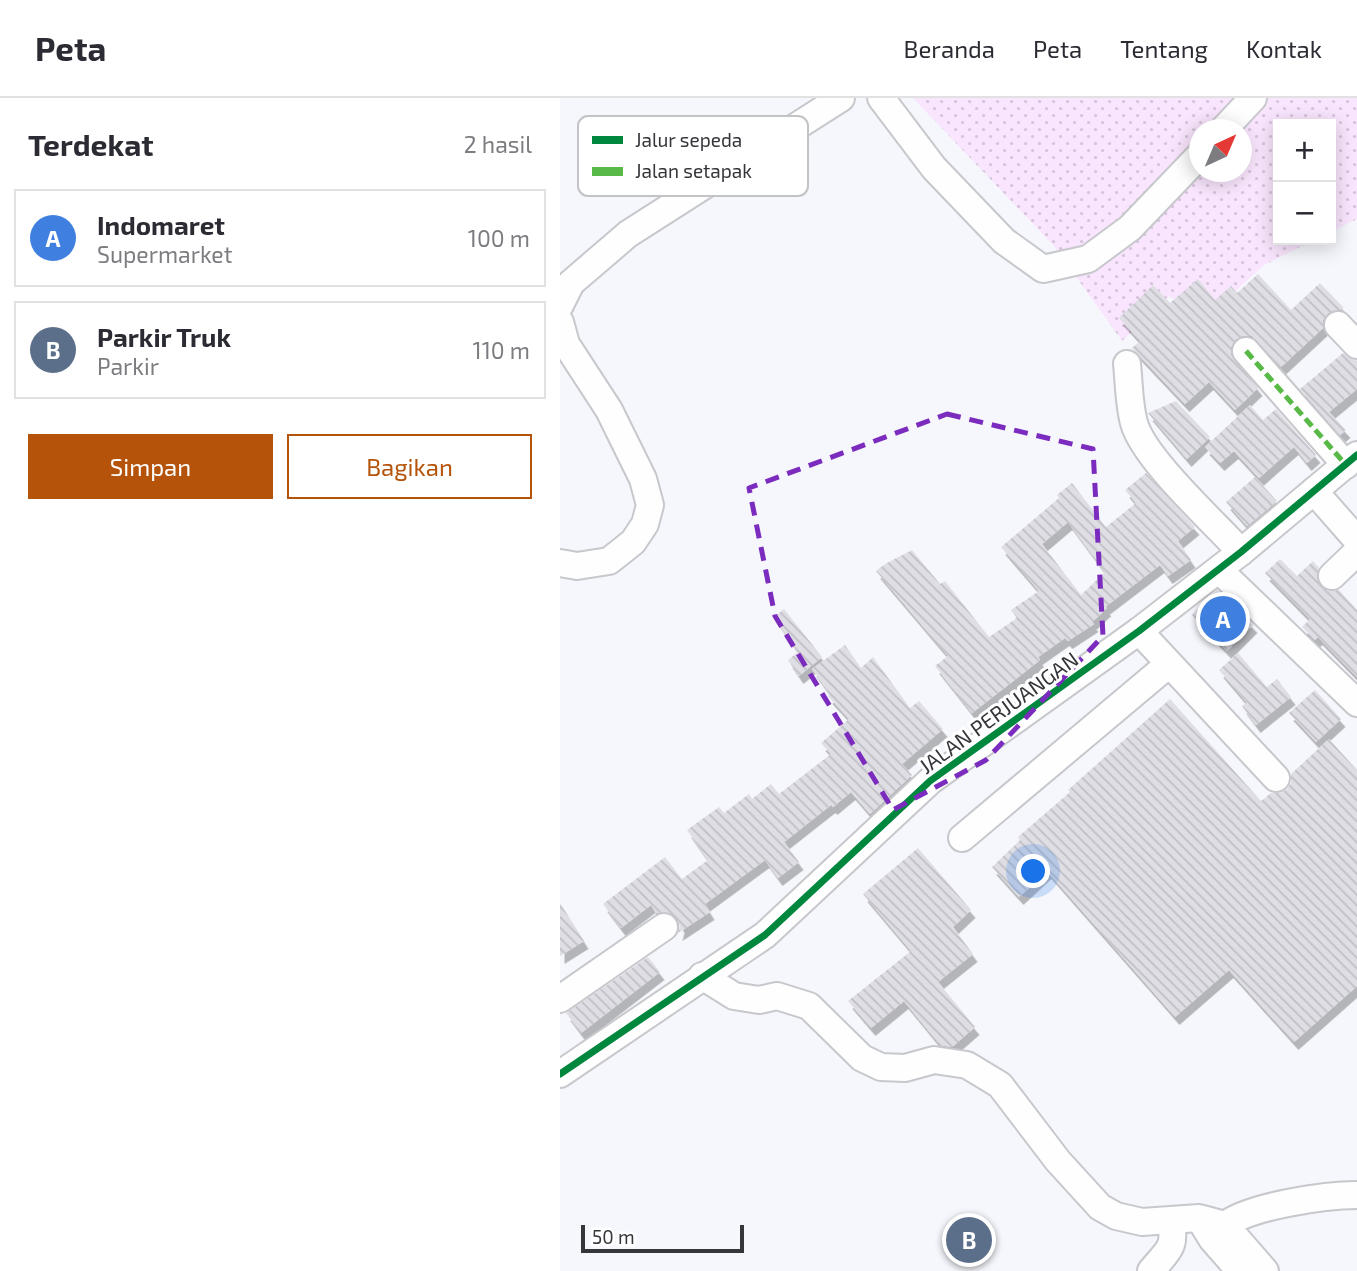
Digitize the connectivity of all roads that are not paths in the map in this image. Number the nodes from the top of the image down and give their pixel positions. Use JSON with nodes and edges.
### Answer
{"nodes":[{"id":1,"x":841,"y":98,"type":"edge"},
{"id":2,"x":881,"y":98,"type":"edge"},
{"id":3,"x":1253,"y":98,"type":"edge"},
{"id":4,"x":808,"y":119,"type":"edge"},
{"id":5,"x":1233,"y":119,"type":"edge"},
{"id":6,"x":1189,"y":166,"type":"edge"},
{"id":7,"x":688,"y":196,"type":"edge"},
{"id":8,"x":560,"y":305,"type":"edge"},
{"id":9,"x":560,"y":322,"type":"edge"},
{"id":10,"x":1338,"y":325,"type":"dead end"},
{"id":11,"x":1357,"y":345,"type":"edge"},
{"id":12,"x":1246,"y":351,"type":"dead end"},
{"id":13,"x":1127,"y":364,"type":"dead end"},
{"id":14,"x":1351,"y":460,"type":"edge"},
{"id":15,"x":1314,"y":491,"type":"junction"},
{"id":16,"x":1357,"y":540,"type":"edge"},
{"id":17,"x":1241,"y":552,"type":"junction"},
{"id":18,"x":1357,"y":552,"type":"edge"},
{"id":19,"x":560,"y":563,"type":"edge"},
{"id":20,"x":1219,"y":569,"type":"junction"},
{"id":21,"x":1332,"y":576,"type":"dead end"},
{"id":22,"x":1139,"y":631,"type":"junction"},
{"id":23,"x":1169,"y":664,"type":"junction"},
{"id":24,"x":1357,"y":703,"type":"edge"},
{"id":25,"x":1276,"y":778,"type":"dead end"},
{"id":26,"x":962,"y":838,"type":"dead end"},
{"id":27,"x":664,"y":927,"type":"dead end"},
{"id":28,"x":702,"y":976,"type":"junction"},
{"id":29,"x":560,"y":999,"type":"edge"},
{"id":30,"x":560,"y":1074,"type":"edge"},
{"id":31,"x":1357,"y":1195,"type":"edge"},
{"id":32,"x":1171,"y":1221,"type":"junction"},
{"id":33,"x":1212,"y":1228,"type":"junction"},
{"id":34,"x":1151,"y":1271,"type":"edge"},
{"id":35,"x":1240,"y":1271,"type":"edge"},
{"id":36,"x":1265,"y":1271,"type":"edge"}],
"edges":[{"from":1,"to":4,"type":"street"},
{"from":2,"to":6,"type":"street"},
{"from":3,"to":5,"type":"street"},
{"from":7,"to":8,"type":"street"},
{"from":9,"to":19,"type":"street"},
{"from":10,"to":11,"type":"street"},
{"from":12,"to":14,"type":"street"},
{"from":13,"to":17,"type":"street"},
{"from":14,"to":15,"type":"street","name":"JALAN PERJUANGAN"},
{"from":15,"to":16,"type":"street"},
{"from":15,"to":17,"type":"street","name":"JALAN PERJUANGAN"},
{"from":17,"to":20,"type":"street","name":"JALAN PERJUANGAN"},
{"from":18,"to":21,"type":"street"},
{"from":20,"to":22,"type":"street","name":"JALAN PERJUANGAN"},
{"from":20,"to":24,"type":"street"},
{"from":22,"to":23,"type":"street"},
{"from":22,"to":28,"type":"street","name":"JALAN PERJUANGAN"},
{"from":23,"to":25,"type":"street"},
{"from":23,"to":26,"type":"street"},
{"from":27,"to":29,"type":"street"},
{"from":28,"to":30,"type":"street","name":"JALAN PERJUANGAN"},
{"from":28,"to":32,"type":"street"},
{"from":31,"to":33,"type":"street"},
{"from":32,"to":33,"type":"street"},
{"from":32,"to":34,"type":"street"},
{"from":33,"to":35,"type":"street"},
{"from":33,"to":36,"type":"street"}]}
